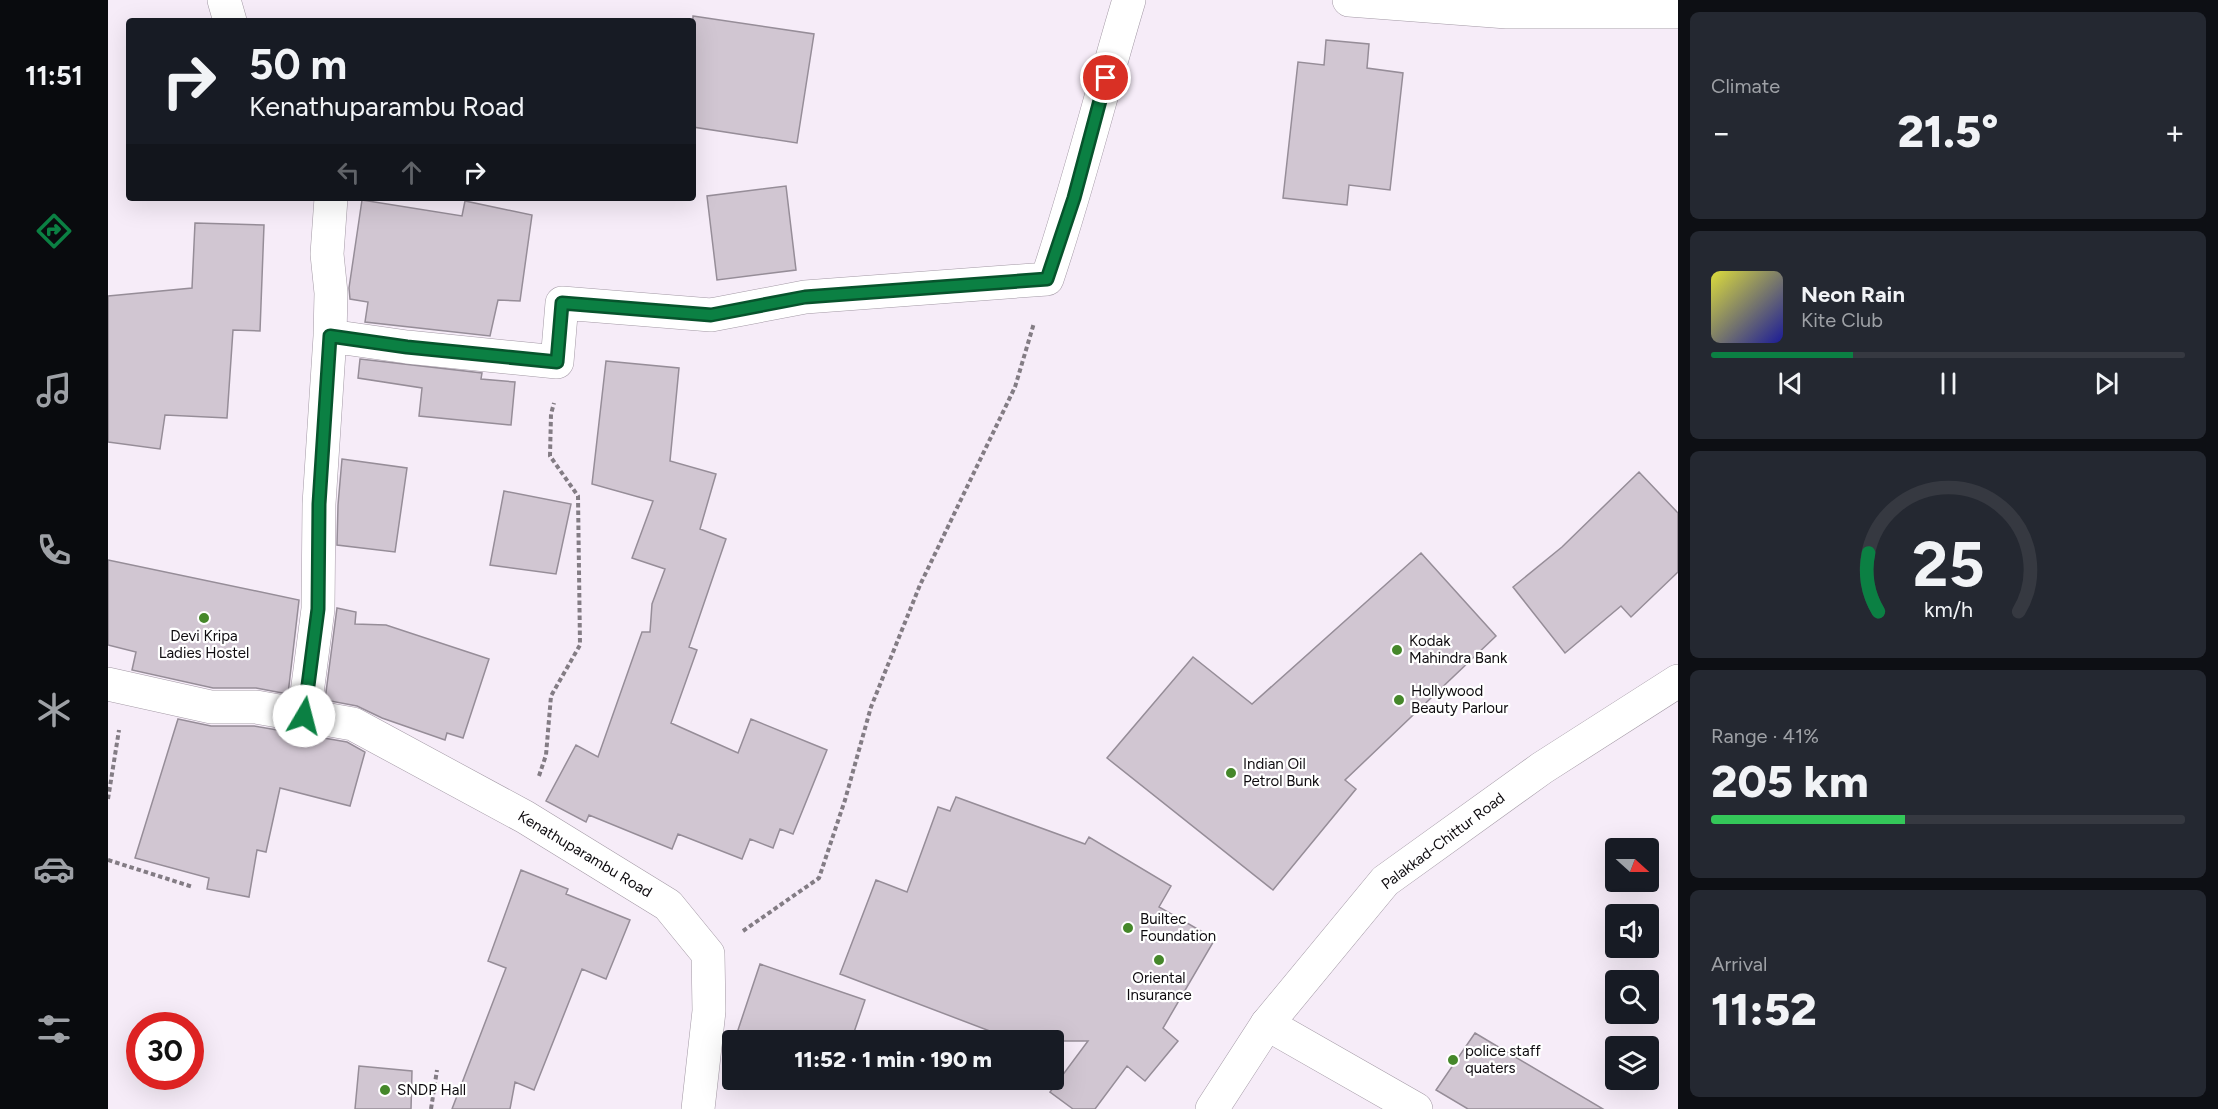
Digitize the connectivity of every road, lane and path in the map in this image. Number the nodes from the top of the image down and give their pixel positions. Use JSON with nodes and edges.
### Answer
{"nodes":[{"id":1,"x":224,"y":0,"type":"edge"},
{"id":2,"x":1129,"y":0,"type":"edge"},
{"id":3,"x":1348,"y":0,"type":"edge"},
{"id":4,"x":1678,"y":12,"type":"edge"},
{"id":5,"x":229,"y":18,"type":"edge"},
{"id":6,"x":331,"y":201,"type":"edge"},
{"id":7,"x":1047,"y":279,"type":"junction"},
{"id":8,"x":330,"y":336,"type":"junction"},
{"id":9,"x":557,"y":362,"type":"junction"},
{"id":10,"x":1678,"y":681,"type":"edge"},
{"id":11,"x":117,"y":686,"type":"edge"},
{"id":12,"x":304,"y":716,"type":"junction"},
{"id":13,"x":108,"y":799,"type":"edge"},
{"id":14,"x":525,"y":817,"type":"junction"},
{"id":15,"x":108,"y":860,"type":"edge"},
{"id":16,"x":194,"y":887,"type":"dead end"},
{"id":17,"x":708,"y":954,"type":"junction"},
{"id":18,"x":1267,"y":1024,"type":"junction"},
{"id":19,"x":437,"y":1070,"type":"dead end"},
{"id":20,"x":431,"y":1109,"type":"edge"},
{"id":21,"x":698,"y":1109,"type":"edge"},
{"id":22,"x":1212,"y":1109,"type":"edge"},
{"id":23,"x":1416,"y":1109,"type":"edge"}],
"edges":[{"from":1,"to":5,"type":"street"},
{"from":2,"to":7,"type":"street"},
{"from":3,"to":4,"type":"street"},
{"from":6,"to":8,"type":"street"},
{"from":7,"to":9,"type":"street"},
{"from":7,"to":17,"type":"path"},
{"from":8,"to":9,"type":"street"},
{"from":8,"to":12,"type":"street"},
{"from":9,"to":14,"type":"path"},
{"from":10,"to":18,"type":"street","name":"Palakkad-Chittur Road"},
{"from":11,"to":12,"type":"street","name":"Kenathuparambu Road"},
{"from":11,"to":13,"type":"path"},
{"from":12,"to":14,"type":"street","name":"Kenathuparambu Road"},
{"from":14,"to":17,"type":"street","name":"Kenathuparambu Road"},
{"from":15,"to":16,"type":"path"},
{"from":17,"to":21,"type":"street"},
{"from":18,"to":22,"type":"street","name":"Palakkad-Chittur Road"},
{"from":18,"to":23,"type":"street"},
{"from":19,"to":20,"type":"path"}]}
